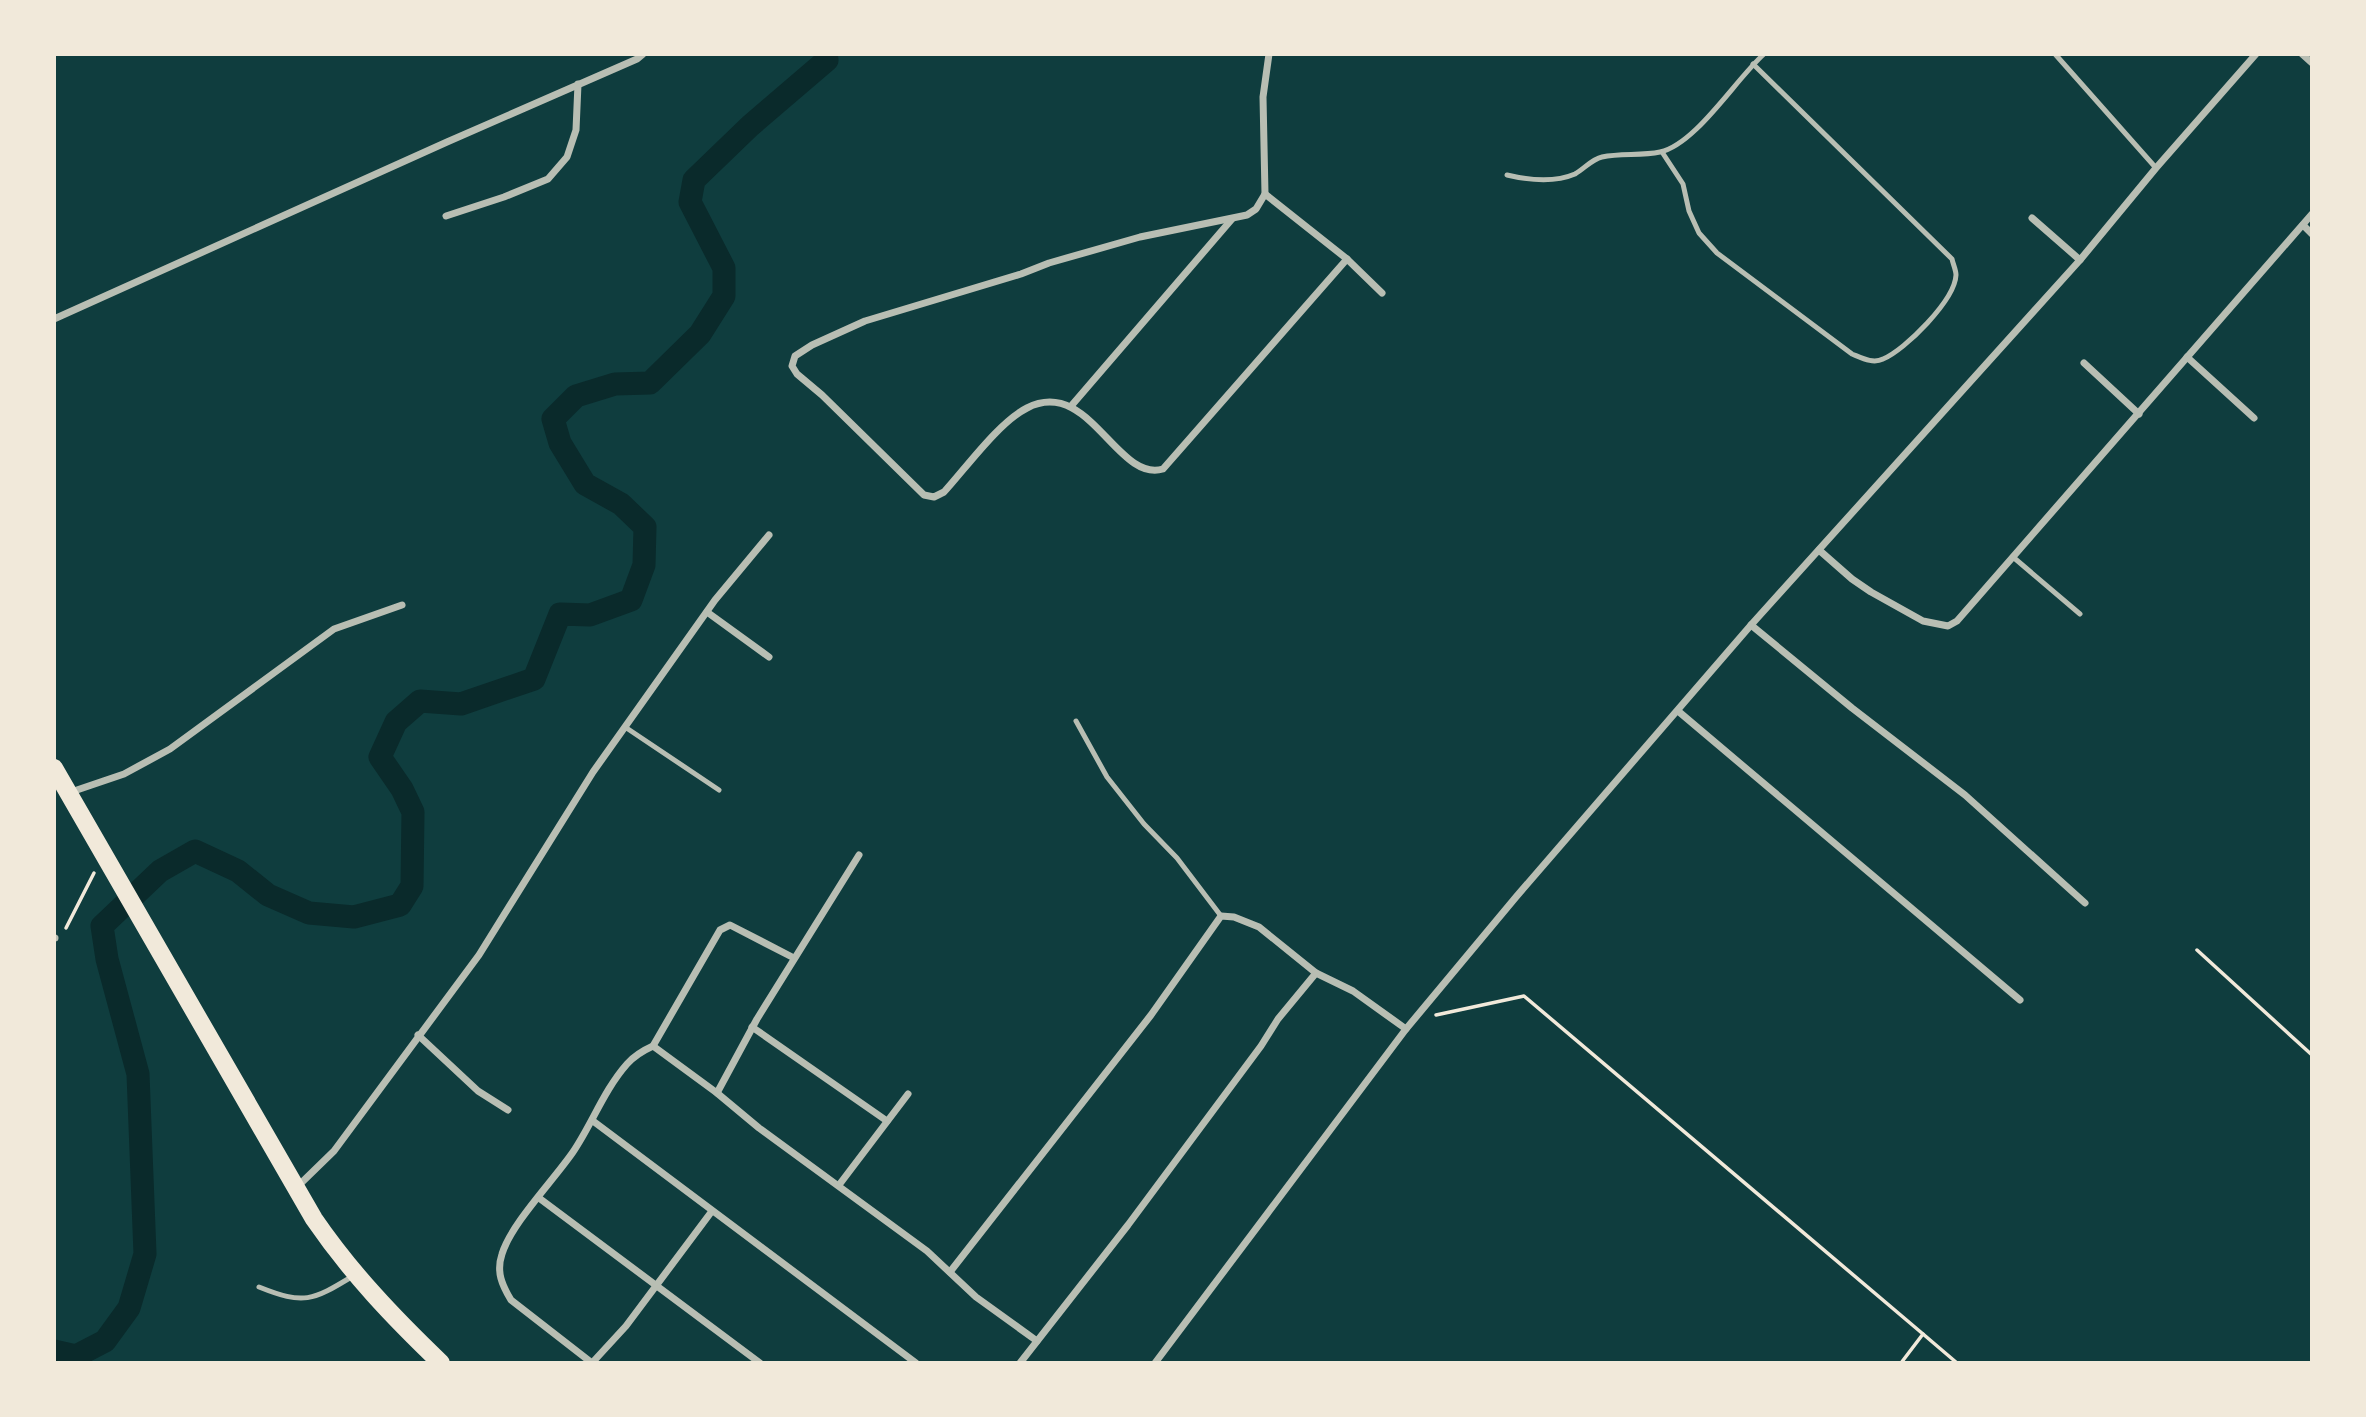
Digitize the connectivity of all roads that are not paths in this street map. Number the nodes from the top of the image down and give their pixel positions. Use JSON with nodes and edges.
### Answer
{"nodes":[{"id":1,"x":643,"y":54,"type":"edge"},
{"id":2,"x":1269,"y":54,"type":"edge"},
{"id":3,"x":1764,"y":54,"type":"edge"},
{"id":4,"x":2055,"y":54,"type":"edge"},
{"id":5,"x":2256,"y":54,"type":"edge"},
{"id":6,"x":2302,"y":54,"type":"edge"},
{"id":7,"x":2312,"y":63,"type":"edge"},
{"id":8,"x":1753,"y":64,"type":"junction"},
{"id":9,"x":578,"y":85,"type":"junction"},
{"id":10,"x":1662,"y":152,"type":"junction"},
{"id":11,"x":2156,"y":168,"type":"junction"},
{"id":12,"x":1507,"y":175,"type":"dead end"},
{"id":13,"x":1265,"y":194,"type":"junction"},
{"id":14,"x":2312,"y":214,"type":"edge"},
{"id":15,"x":446,"y":216,"type":"dead end"},
{"id":16,"x":2032,"y":218,"type":"dead end"},
{"id":17,"x":1232,"y":219,"type":"junction"},
{"id":18,"x":2303,"y":225,"type":"junction"},
{"id":19,"x":2312,"y":234,"type":"edge"},
{"id":20,"x":1347,"y":259,"type":"junction"},
{"id":21,"x":2080,"y":260,"type":"junction"},
{"id":22,"x":1382,"y":293,"type":"dead end"},
{"id":23,"x":54,"y":320,"type":"edge"},
{"id":24,"x":2187,"y":357,"type":"junction"},
{"id":25,"x":2084,"y":363,"type":"dead end"},
{"id":26,"x":1072,"y":405,"type":"junction"},
{"id":27,"x":2139,"y":414,"type":"junction"},
{"id":28,"x":2254,"y":418,"type":"dead end"},
{"id":29,"x":769,"y":535,"type":"dead end"},
{"id":30,"x":1819,"y":550,"type":"junction"},
{"id":31,"x":2013,"y":556,"type":"junction"},
{"id":32,"x":402,"y":605,"type":"dead end"},
{"id":33,"x":707,"y":612,"type":"junction"},
{"id":34,"x":2080,"y":614,"type":"dead end"},
{"id":35,"x":1751,"y":625,"type":"junction"},
{"id":36,"x":769,"y":657,"type":"dead end"},
{"id":37,"x":1678,"y":711,"type":"junction"},
{"id":38,"x":1076,"y":721,"type":"dead end"},
{"id":39,"x":625,"y":727,"type":"junction"},
{"id":40,"x":54,"y":768,"type":"edge"},
{"id":41,"x":719,"y":790,"type":"dead end"},
{"id":42,"x":68,"y":793,"type":"junction"},
{"id":43,"x":859,"y":855,"type":"dead end"},
{"id":44,"x":2085,"y":903,"type":"dead end"},
{"id":45,"x":1221,"y":916,"type":"junction"},
{"id":46,"x":794,"y":958,"type":"junction"},
{"id":47,"x":1317,"y":973,"type":"junction"},
{"id":48,"x":2020,"y":1000,"type":"dead end"},
{"id":49,"x":752,"y":1027,"type":"junction"},
{"id":50,"x":1406,"y":1029,"type":"junction"},
{"id":51,"x":418,"y":1035,"type":"junction"},
{"id":52,"x":653,"y":1046,"type":"junction"},
{"id":53,"x":717,"y":1093,"type":"junction"},
{"id":54,"x":908,"y":1094,"type":"dead end"},
{"id":55,"x":508,"y":1110,"type":"dead end"},
{"id":56,"x":593,"y":1121,"type":"junction"},
{"id":57,"x":887,"y":1121,"type":"junction"},
{"id":58,"x":839,"y":1185,"type":"junction"},
{"id":59,"x":296,"y":1188,"type":"junction"},
{"id":60,"x":539,"y":1198,"type":"junction"},
{"id":61,"x":712,"y":1210,"type":"junction"},
{"id":62,"x":950,"y":1272,"type":"junction"},
{"id":63,"x":355,"y":1275,"type":"junction"},
{"id":64,"x":656,"y":1286,"type":"junction"},
{"id":65,"x":259,"y":1287,"type":"dead end"},
{"id":66,"x":1037,"y":1341,"type":"junction"},
{"id":67,"x":441,"y":1363,"type":"edge"},
{"id":68,"x":592,"y":1363,"type":"edge"},
{"id":69,"x":760,"y":1363,"type":"edge"},
{"id":70,"x":916,"y":1363,"type":"edge"},
{"id":71,"x":1020,"y":1363,"type":"edge"},
{"id":72,"x":1155,"y":1363,"type":"edge"}],
"edges":[{"from":1,"to":9,"type":"street"},
{"from":2,"to":13,"type":"street"},
{"from":3,"to":8,"type":"lane"},
{"from":4,"to":11,"type":"lane"},
{"from":5,"to":11,"type":"street"},
{"from":6,"to":7,"type":"street"},
{"from":8,"to":10,"type":"lane"},
{"from":8,"to":10,"type":"lane"},
{"from":9,"to":15,"type":"street"},
{"from":9,"to":23,"type":"street"},
{"from":10,"to":12,"type":"lane"},
{"from":11,"to":21,"type":"street"},
{"from":13,"to":17,"type":"street"},
{"from":13,"to":20,"type":"street"},
{"from":14,"to":18,"type":"street"},
{"from":16,"to":21,"type":"street"},
{"from":17,"to":26,"type":"street"},
{"from":17,"to":26,"type":"street"},
{"from":18,"to":19,"type":"street"},
{"from":18,"to":24,"type":"street"},
{"from":20,"to":22,"type":"street"},
{"from":20,"to":26,"type":"street"},
{"from":21,"to":30,"type":"street"},
{"from":24,"to":27,"type":"street"},
{"from":24,"to":28,"type":"street"},
{"from":25,"to":27,"type":"street"},
{"from":27,"to":31,"type":"street"},
{"from":29,"to":33,"type":"street"},
{"from":30,"to":31,"type":"street"},
{"from":30,"to":35,"type":"street"},
{"from":31,"to":34,"type":"lane"},
{"from":32,"to":42,"type":"street"},
{"from":33,"to":36,"type":"street"},
{"from":33,"to":39,"type":"street"},
{"from":35,"to":37,"type":"street"},
{"from":35,"to":44,"type":"street"},
{"from":37,"to":48,"type":"street"},
{"from":37,"to":50,"type":"street"},
{"from":38,"to":45,"type":"lane"},
{"from":39,"to":41,"type":"lane"},
{"from":39,"to":51,"type":"street"},
{"from":40,"to":42,"type":"main road"},
{"from":42,"to":59,"type":"main road"},
{"from":43,"to":46,"type":"street"},
{"from":45,"to":47,"type":"street"},
{"from":45,"to":62,"type":"street"},
{"from":46,"to":49,"type":"street"},
{"from":46,"to":52,"type":"street"},
{"from":47,"to":50,"type":"street"},
{"from":47,"to":66,"type":"street"},
{"from":49,"to":53,"type":"street"},
{"from":49,"to":57,"type":"street"},
{"from":50,"to":72,"type":"street"},
{"from":51,"to":55,"type":"street"},
{"from":51,"to":59,"type":"street"},
{"from":52,"to":53,"type":"street"},
{"from":52,"to":56,"type":"street"},
{"from":53,"to":58,"type":"street"},
{"from":54,"to":57,"type":"street"},
{"from":56,"to":60,"type":"street"},
{"from":56,"to":61,"type":"street"},
{"from":57,"to":58,"type":"street"},
{"from":58,"to":62,"type":"street"},
{"from":59,"to":63,"type":"main road"},
{"from":60,"to":64,"type":"street"},
{"from":60,"to":68,"type":"street"},
{"from":61,"to":64,"type":"street"},
{"from":61,"to":70,"type":"street"},
{"from":62,"to":66,"type":"street"},
{"from":63,"to":65,"type":"lane"},
{"from":63,"to":67,"type":"main road"},
{"from":64,"to":68,"type":"street"},
{"from":64,"to":69,"type":"street"},
{"from":66,"to":71,"type":"street"}]}
